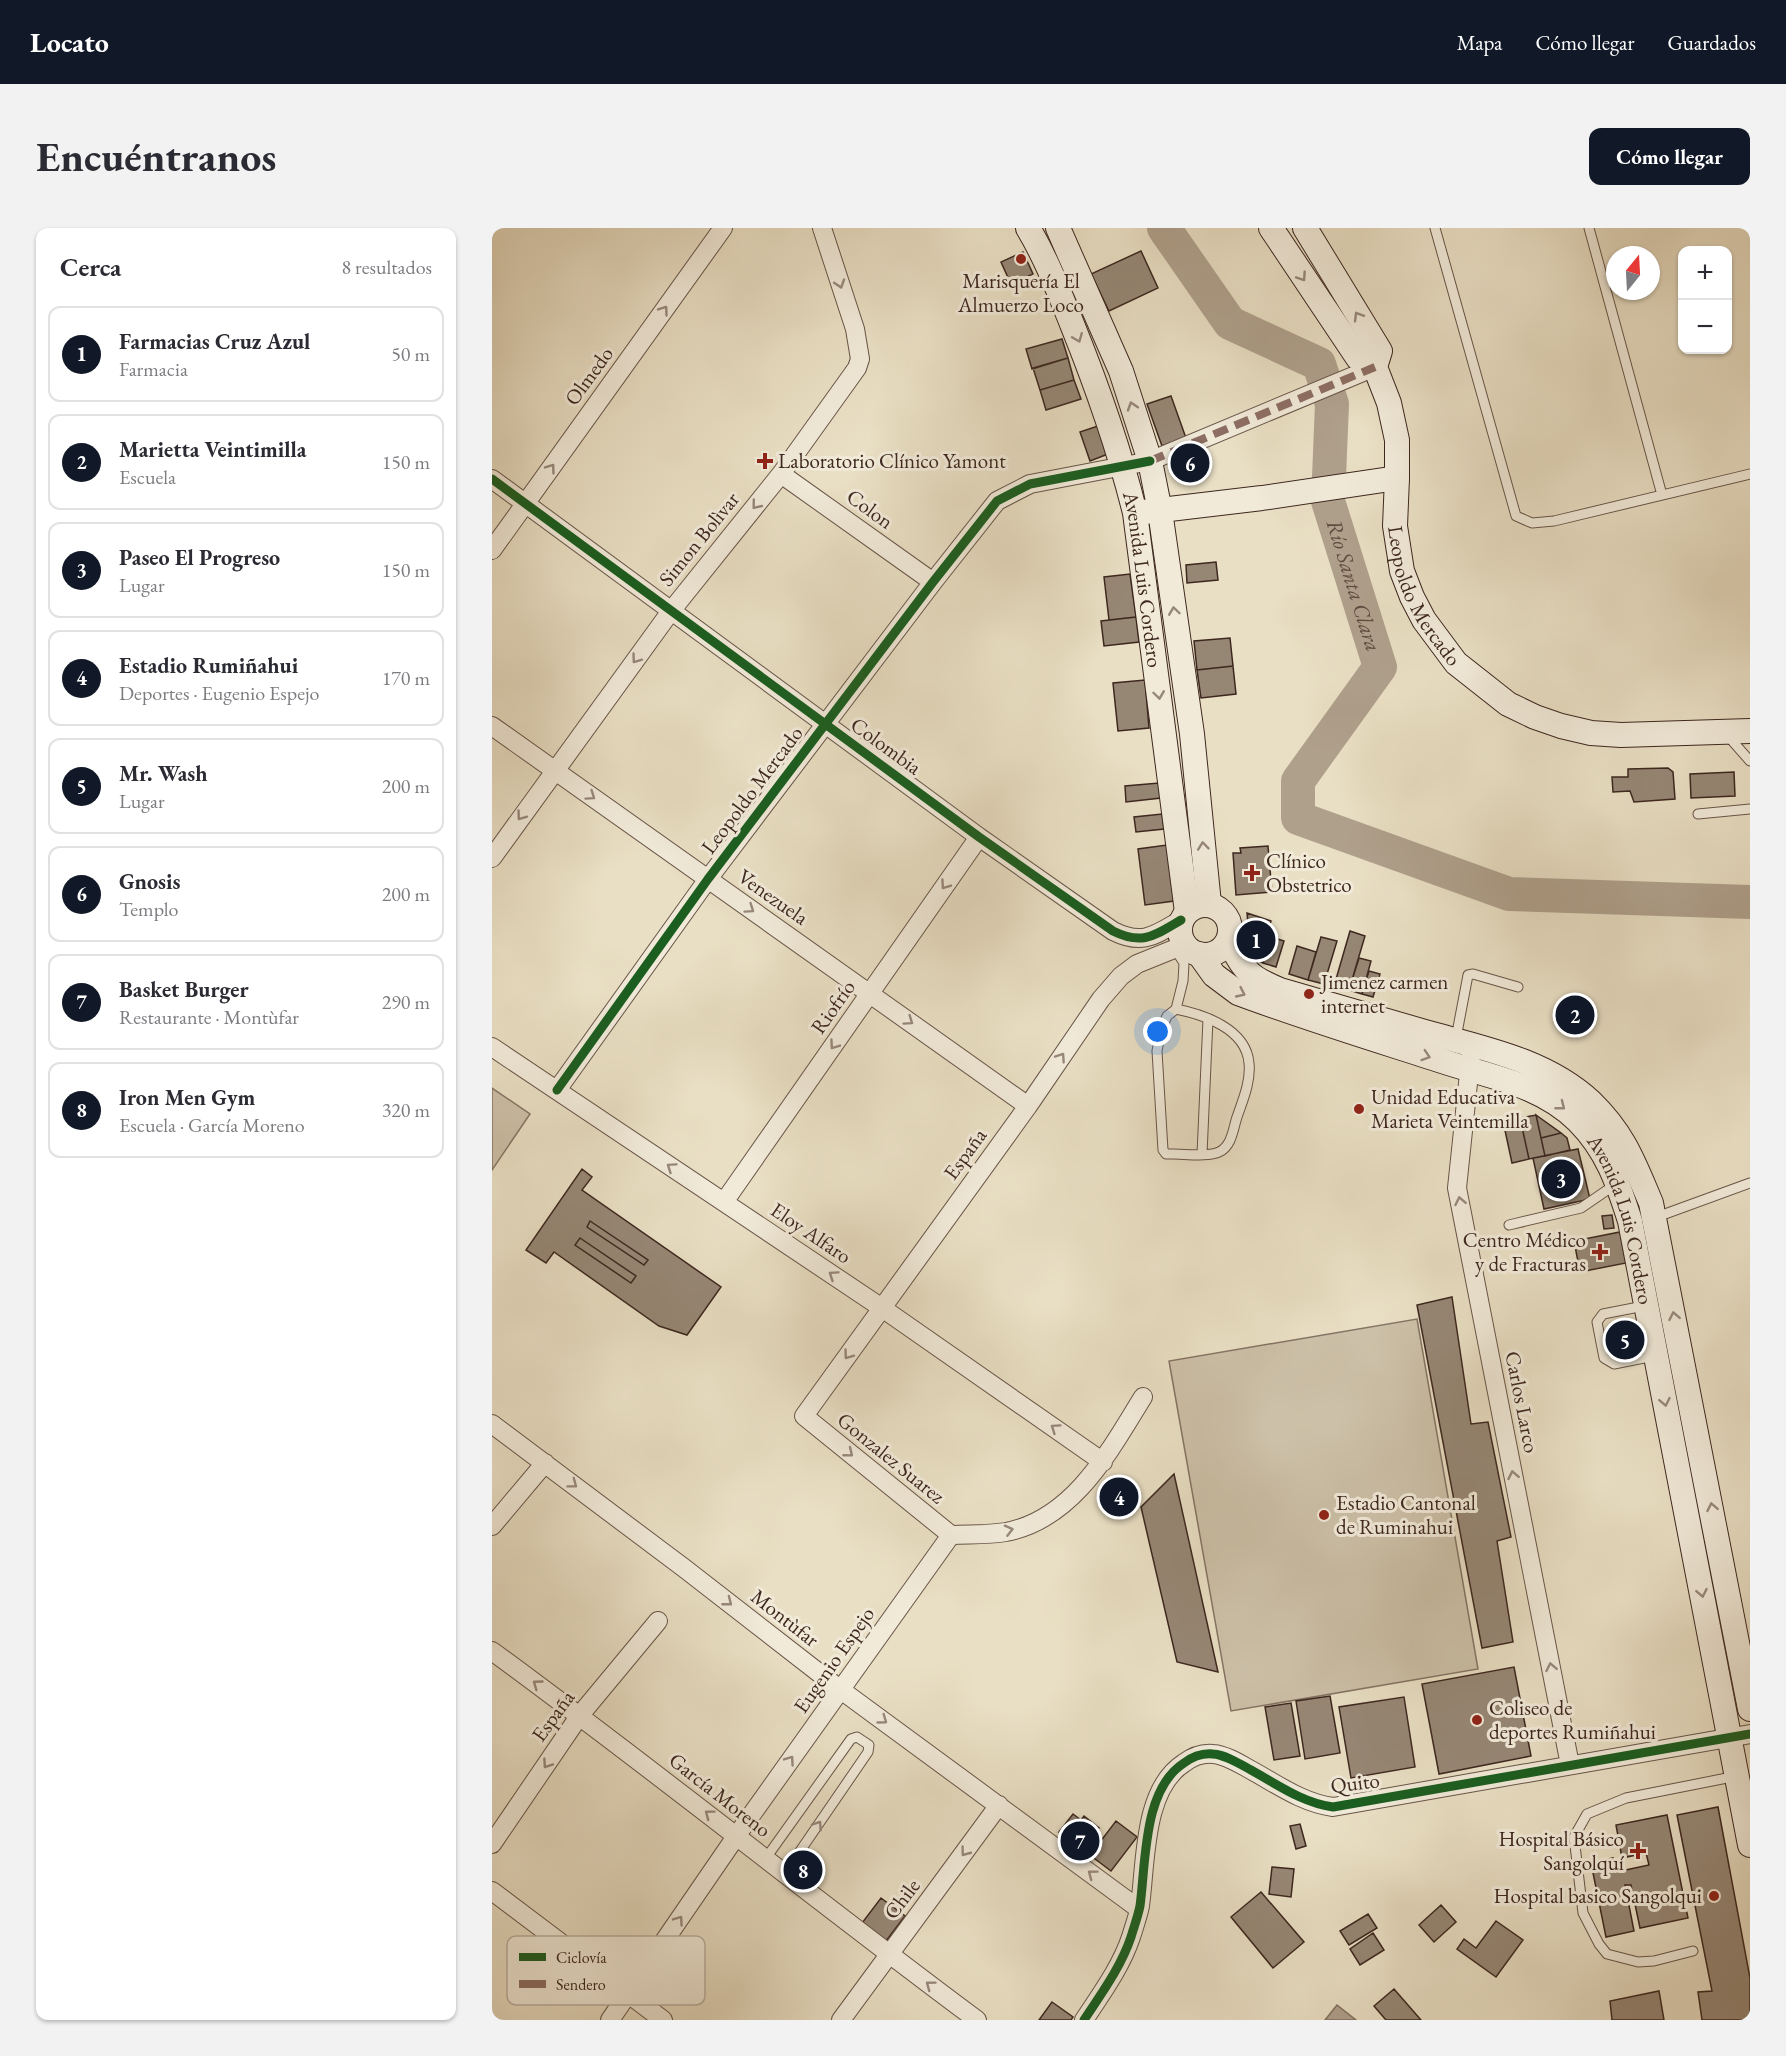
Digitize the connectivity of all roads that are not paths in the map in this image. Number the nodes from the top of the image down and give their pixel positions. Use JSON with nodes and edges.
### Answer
{"nodes":[{"id":1,"x":723,"y":228,"type":"edge"},
{"id":2,"x":822,"y":228,"type":"edge"},
{"id":3,"x":1028,"y":228,"type":"edge"},
{"id":4,"x":1058,"y":228,"type":"edge"},
{"id":5,"x":1271,"y":228,"type":"edge"},
{"id":6,"x":1305,"y":228,"type":"edge"},
{"id":7,"x":1435,"y":228,"type":"edge"},
{"id":8,"x":1589,"y":228,"type":"edge"},
{"id":9,"x":1375,"y":367,"type":"junction"},
{"id":10,"x":1150,"y":461,"type":"junction"},
{"id":11,"x":1124,"y":468,"type":"junction"},
{"id":12,"x":781,"y":474,"type":"junction"},
{"id":13,"x":1750,"y":474,"type":"edge"},
{"id":14,"x":1398,"y":478,"type":"junction"},
{"id":15,"x":492,"y":479,"type":"edge"},
{"id":16,"x":1662,"y":495,"type":"junction"},
{"id":17,"x":525,"y":503,"type":"junction"},
{"id":18,"x":1160,"y":511,"type":"junction"},
{"id":19,"x":1135,"y":513,"type":"junction"},
{"id":20,"x":492,"y":550,"type":"edge"},
{"id":21,"x":933,"y":582,"type":"junction"},
{"id":22,"x":671,"y":611,"type":"junction"},
{"id":23,"x":825,"y":724,"type":"junction"},
{"id":24,"x":492,"y":726,"type":"edge"},
{"id":25,"x":1750,"y":731,"type":"edge"},
{"id":26,"x":1724,"y":732,"type":"junction"},
{"id":27,"x":1750,"y":760,"type":"edge"},
{"id":28,"x":555,"y":770,"type":"junction"},
{"id":29,"x":1750,"y":809,"type":"edge"},
{"id":30,"x":1698,"y":814,"type":"dead end"},
{"id":31,"x":979,"y":837,"type":"junction"},
{"id":32,"x":492,"y":858,"type":"edge"},
{"id":33,"x":708,"y":879,"type":"junction"},
{"id":34,"x":1209,"y":904,"type":"junction"},
{"id":35,"x":1184,"y":916,"type":"junction"},
{"id":36,"x":1228,"y":941,"type":"junction"},
{"id":37,"x":1186,"y":949,"type":"junction"},
{"id":38,"x":1518,"y":987,"type":"dead end"},
{"id":39,"x":870,"y":993,"type":"junction"},
{"id":40,"x":1176,"y":1009,"type":"junction"},
{"id":41,"x":1208,"y":1019,"type":"junction"},
{"id":42,"x":1464,"y":1043,"type":"junction"},
{"id":43,"x":492,"y":1047,"type":"edge"},
{"id":44,"x":1468,"y":1070,"type":"junction"},
{"id":45,"x":557,"y":1090,"type":"junction"},
{"id":46,"x":1028,"y":1106,"type":"junction"},
{"id":47,"x":1202,"y":1154,"type":"junction"},
{"id":48,"x":1618,"y":1183,"type":"junction"},
{"id":49,"x":1750,"y":1184,"type":"edge"},
{"id":50,"x":724,"y":1202,"type":"junction"},
{"id":51,"x":1654,"y":1218,"type":"junction"},
{"id":52,"x":1509,"y":1225,"type":"dead end"},
{"id":53,"x":1646,"y":1305,"type":"junction"},
{"id":54,"x":882,"y":1308,"type":"junction"},
{"id":55,"x":1656,"y":1356,"type":"junction"},
{"id":56,"x":1143,"y":1397,"type":"dead end"},
{"id":57,"x":804,"y":1416,"type":"joint"},
{"id":58,"x":492,"y":1424,"type":"edge"},
{"id":59,"x":1103,"y":1462,"type":"junction"},
{"id":60,"x":545,"y":1463,"type":"junction"},
{"id":61,"x":492,"y":1526,"type":"edge"},
{"id":62,"x":951,"y":1535,"type":"junction"},
{"id":63,"x":658,"y":1621,"type":"dead end"},
{"id":64,"x":492,"y":1652,"type":"edge"},
{"id":65,"x":1748,"y":1681,"type":"edge"},
{"id":66,"x":841,"y":1690,"type":"junction"},
{"id":67,"x":1750,"y":1709,"type":"edge"},
{"id":68,"x":580,"y":1715,"type":"junction"},
{"id":69,"x":1740,"y":1735,"type":"edge"},
{"id":70,"x":1570,"y":1765,"type":"junction"},
{"id":71,"x":1737,"y":1776,"type":"junction"},
{"id":72,"x":999,"y":1805,"type":"junction"},
{"id":73,"x":737,"y":1835,"type":"junction"},
{"id":74,"x":492,"y":1844,"type":"edge"},
{"id":75,"x":1750,"y":1845,"type":"edge"},
{"id":76,"x":766,"y":1858,"type":"junction"},
{"id":77,"x":785,"y":1873,"type":"junction"},
{"id":78,"x":492,"y":1891,"type":"edge"},
{"id":79,"x":1139,"y":1909,"type":"junction"},
{"id":80,"x":551,"y":1936,"type":"edge"},
{"id":81,"x":668,"y":1936,"type":"edge"},
{"id":82,"x":1693,"y":1951,"type":"dead end"},
{"id":83,"x":889,"y":1954,"type":"junction"},
{"id":84,"x":620,"y":2005,"type":"edge"},
{"id":85,"x":643,"y":2005,"type":"edge"},
{"id":86,"x":610,"y":2020,"type":"edge"},
{"id":87,"x":663,"y":2020,"type":"edge"},
{"id":88,"x":841,"y":2020,"type":"edge"},
{"id":89,"x":977,"y":2020,"type":"edge"},
{"id":90,"x":1084,"y":2020,"type":"edge"}],
"edges":[{"from":17,"to":1,"type":"street","name":"Olmedo","one_way":true},
{"from":2,"to":12,"type":"street","name":"Simon Bolìvar","one_way":true},
{"from":3,"to":11,"type":"main road","name":"Avenida Luis Cordero","one_way":true},
{"from":10,"to":4,"type":"main road","name":"Avenida Luis Cordero","one_way":true},
{"from":5,"to":9,"type":"main road","one_way":true},
{"from":9,"to":6,"type":"main road","one_way":true},
{"from":7,"to":16,"type":"lane"},
{"from":8,"to":16,"type":"lane"},
{"from":9,"to":10,"type":"street","name":"Leopoldo Mercado"},
{"from":9,"to":14,"type":"main road","name":"Leopoldo Mercado"},
{"from":10,"to":11,"type":"street","name":"Leopoldo Mercado"},
{"from":10,"to":18,"type":"main road","name":"Avenida Luis Cordero"},
{"from":11,"to":19,"type":"main road","name":"Avenida Luis Cordero"},
{"from":11,"to":21,"type":"street","name":"Leopoldo Mercado"},
{"from":12,"to":21,"type":"street","name":"Colon"},
{"from":12,"to":22,"type":"street","name":"Simon Bolìvar","one_way":true},
{"from":13,"to":16,"type":"lane"},
{"from":14,"to":18,"type":"main road"},
{"from":14,"to":26,"type":"main road","name":"Leopoldo Mercado"},
{"from":15,"to":17,"type":"street","name":"Colombia"},
{"from":17,"to":20,"type":"street","name":"Olmedo"},
{"from":17,"to":22,"type":"street","name":"Colombia"},
{"from":18,"to":19,"type":"main road"},
{"from":34,"to":18,"type":"main road","name":"Avenida Luis Cordero","one_way":true},
{"from":19,"to":35,"type":"main road","name":"Avenida Luis Cordero","one_way":true},
{"from":21,"to":23,"type":"street","name":"Leopoldo Mercado"},
{"from":22,"to":23,"type":"street","name":"Colombia"},
{"from":22,"to":28,"type":"street","name":"Simon Bolìvar","one_way":true},
{"from":23,"to":31,"type":"street","name":"Colombia"},
{"from":23,"to":33,"type":"street","name":"Leopoldo Mercado"},
{"from":24,"to":28,"type":"street","name":"Venezuela"},
{"from":25,"to":26,"type":"main road","name":"Leopoldo Mercado"},
{"from":26,"to":27,"type":"lane"},
{"from":28,"to":32,"type":"street","name":"Simon Bolìvar","one_way":true},
{"from":28,"to":33,"type":"street","name":"Venezuela","one_way":true},
{"from":29,"to":30,"type":"lane"},
{"from":31,"to":35,"type":"street","name":"Colombia"},
{"from":31,"to":39,"type":"street","name":"Riofrío","one_way":true},
{"from":33,"to":39,"type":"street","name":"Venezuela","one_way":true},
{"from":33,"to":45,"type":"street","name":"Leopoldo Mercado"},
{"from":34,"to":35,"type":"main road"},
{"from":34,"to":36,"type":"main road"},
{"from":35,"to":37,"type":"main road"},
{"from":36,"to":37,"type":"main road"},
{"from":36,"to":42,"type":"main road","name":"Avenida Luis Cordero"},
{"from":37,"to":40,"type":"lane"},
{"from":37,"to":44,"type":"main road","name":"Avenida Luis Cordero","one_way":true},
{"from":46,"to":37,"type":"street","name":"España","one_way":true},
{"from":38,"to":42,"type":"lane"},
{"from":39,"to":46,"type":"street","name":"Venezuela","one_way":true},
{"from":39,"to":50,"type":"street","name":"Riofrío","one_way":true},
{"from":40,"to":41,"type":"lane"},
{"from":40,"to":47,"type":"lane"},
{"from":41,"to":47,"type":"lane"},
{"from":41,"to":47,"type":"lane"},
{"from":42,"to":44,"type":"street","name":"Carlos Larco"},
{"from":42,"to":51,"type":"main road","name":"Avenida Luis Cordero"},
{"from":43,"to":45,"type":"street","name":"Eloy Alfaro"},
{"from":44,"to":48,"type":"main road","name":"Avenida Luis Cordero","one_way":true},
{"from":70,"to":44,"type":"street","name":"Carlos Larco","one_way":true},
{"from":50,"to":45,"type":"street","name":"Eloy Alfaro","one_way":true},
{"from":46,"to":54,"type":"street","name":"España"},
{"from":48,"to":52,"type":"lane"},
{"from":48,"to":53,"type":"main road","name":"Avenida Luis Cordero"},
{"from":49,"to":51,"type":"lane"},
{"from":54,"to":50,"type":"street","name":"Eloy Alfaro","one_way":true},
{"from":65,"to":51,"type":"main road","name":"Avenida Luis Cordero","one_way":true},
{"from":53,"to":55,"type":"main road","name":"Avenida Luis Cordero"},
{"from":53,"to":55,"type":"lane"},
{"from":54,"to":57,"type":"street","name":"España","one_way":true},
{"from":59,"to":54,"type":"street","name":"Eloy Alfaro","one_way":true},
{"from":55,"to":69,"type":"main road","name":"Avenida Luis Cordero","one_way":true},
{"from":56,"to":59,"type":"street"},
{"from":57,"to":62,"type":"street","name":"Gonzalez Suarez","one_way":true},
{"from":58,"to":60,"type":"street","name":"Montùfar"},
{"from":62,"to":59,"type":"street","one_way":true},
{"from":60,"to":61,"type":"street"},
{"from":60,"to":66,"type":"street","name":"Montùfar","one_way":true},
{"from":62,"to":66,"type":"street","name":"Eugenio Espejo"},
{"from":63,"to":68,"type":"street","name":"España"},
{"from":68,"to":64,"type":"street","name":"García Moreno","one_way":true},
{"from":65,"to":67,"type":"main road","name":"Avenida Luis Cordero"},
{"from":66,"to":72,"type":"street","name":"Montùfar","one_way":true},
{"from":73,"to":66,"type":"street","name":"Eugenio Espejo","one_way":true},
{"from":73,"to":68,"type":"street","name":"García Moreno","one_way":true},
{"from":68,"to":74,"type":"street","name":"España","one_way":true},
{"from":69,"to":70,"type":"street","name":"Quito"},
{"from":69,"to":71,"type":"main road","name":"Avenida Luis Cordero"},
{"from":70,"to":79,"type":"street","name":"Quito"},
{"from":71,"to":75,"type":"main road","name":"Avenida Luis Cordero"},
{"from":71,"to":82,"type":"lane"},
{"from":79,"to":72,"type":"street","name":"Montùfar","one_way":true},
{"from":72,"to":83,"type":"street","name":"Chile","one_way":true},
{"from":73,"to":76,"type":"street","name":"García Moreno"},
{"from":81,"to":73,"type":"street","name":"Eugenio Espejo","one_way":true},
{"from":76,"to":77,"type":"street","name":"García Moreno"},
{"from":77,"to":76,"type":"lane","one_way":true},
{"from":77,"to":83,"type":"street","name":"García Moreno"},
{"from":78,"to":80,"type":"street"},
{"from":79,"to":90,"type":"street","name":"Quito"},
{"from":83,"to":88,"type":"street","name":"Chile"},
{"from":89,"to":83,"type":"street","name":"García Moreno","one_way":true},
{"from":84,"to":86,"type":"street","name":"Eugenio Espejo"},
{"from":85,"to":87,"type":"street"}]}
